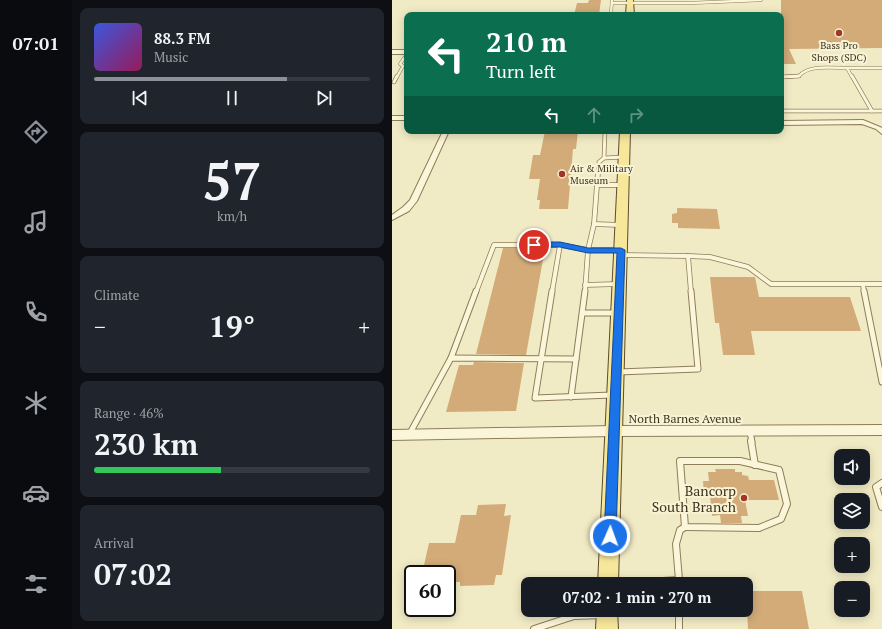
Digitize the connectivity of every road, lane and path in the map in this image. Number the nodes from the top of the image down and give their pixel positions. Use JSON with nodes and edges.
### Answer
{"nodes":[{"id":1,"x":761,"y":0,"type":"edge"},
{"id":2,"x":612,"y":2,"type":"edge"},
{"id":3,"x":630,"y":2,"type":"edge"},
{"id":4,"x":611,"y":12,"type":"edge"},
{"id":5,"x":392,"y":52,"type":"edge"},
{"id":6,"x":404,"y":53,"type":"edge"},
{"id":7,"x":404,"y":58,"type":"edge"},
{"id":8,"x":847,"y":68,"type":"junction"},
{"id":9,"x":881,"y":68,"type":"edge"},
{"id":10,"x":784,"y":76,"type":"edge"},
{"id":11,"x":394,"y":82,"type":"dead end"},
{"id":12,"x":784,"y":111,"type":"edge"},
{"id":13,"x":872,"y":111,"type":"junction"},
{"id":14,"x":882,"y":111,"type":"edge"},
{"id":15,"x":392,"y":118,"type":"edge"},
{"id":16,"x":404,"y":118,"type":"edge"},
{"id":17,"x":784,"y":122,"type":"edge"},
{"id":18,"x":882,"y":132,"type":"edge"},
{"id":19,"x":445,"y":134,"type":"edge"},
{"id":20,"x":604,"y":134,"type":"edge"},
{"id":21,"x":625,"y":134,"type":"edge"},
{"id":22,"x":624,"y":157,"type":"junction"},
{"id":23,"x":604,"y":158,"type":"junction"},
{"id":24,"x":597,"y":185,"type":"junction"},
{"id":25,"x":623,"y":185,"type":"junction"},
{"id":26,"x":392,"y":218,"type":"edge"},
{"id":27,"x":594,"y":224,"type":"junction"},
{"id":28,"x":622,"y":225,"type":"junction"},
{"id":29,"x":560,"y":245,"type":"junction"},
{"id":30,"x":588,"y":250,"type":"junction"},
{"id":31,"x":621,"y":253,"type":"junction"},
{"id":32,"x":688,"y":256,"type":"junction"},
{"id":33,"x":620,"y":284,"type":"junction"},
{"id":34,"x":882,"y":284,"type":"edge"},
{"id":35,"x":585,"y":285,"type":"junction"},
{"id":36,"x":863,"y":285,"type":"junction"},
{"id":37,"x":583,"y":313,"type":"junction"},
{"id":38,"x":618,"y":313,"type":"junction"},
{"id":39,"x":451,"y":358,"type":"junction"},
{"id":40,"x":541,"y":359,"type":"junction"},
{"id":41,"x":576,"y":359,"type":"junction"},
{"id":42,"x":616,"y":372,"type":"junction"},
{"id":43,"x":882,"y":382,"type":"edge"},
{"id":44,"x":616,"y":395,"type":"junction"},
{"id":45,"x":571,"y":397,"type":"junction"},
{"id":46,"x":882,"y":430,"type":"edge"},
{"id":47,"x":614,"y":431,"type":"junction"},
{"id":48,"x":750,"y":431,"type":"junction"},
{"id":49,"x":392,"y":435,"type":"edge"},
{"id":50,"x":410,"y":435,"type":"junction"},
{"id":51,"x":755,"y":465,"type":"junction"},
{"id":52,"x":882,"y":483,"type":"edge"},
{"id":53,"x":882,"y":507,"type":"edge"},
{"id":54,"x":685,"y":527,"type":"junction"},
{"id":55,"x":608,"y":577,"type":"edge"},
{"id":56,"x":679,"y":577,"type":"edge"},
{"id":57,"x":679,"y":617,"type":"edge"},
{"id":58,"x":607,"y":618,"type":"edge"},
{"id":59,"x":534,"y":629,"type":"edge"},
{"id":60,"x":679,"y":629,"type":"edge"}],
"edges":[{"from":1,"to":3,"type":"lane"},
{"from":2,"to":3,"type":"lane"},
{"from":2,"to":4,"type":"lane"},
{"from":5,"to":6,"type":"street"},
{"from":7,"to":11,"type":"lane"},
{"from":8,"to":9,"type":"lane"},
{"from":8,"to":10,"type":"lane"},
{"from":8,"to":13,"type":"lane"},
{"from":12,"to":13,"type":"lane"},
{"from":13,"to":14,"type":"lane"},
{"from":15,"to":16,"type":"street"},
{"from":17,"to":18,"type":"street"},
{"from":19,"to":26,"type":"street"},
{"from":20,"to":23,"type":"lane"},
{"from":21,"to":22,"type":"main road"},
{"from":22,"to":23,"type":"lane"},
{"from":22,"to":25,"type":"main road"},
{"from":23,"to":24,"type":"lane"},
{"from":24,"to":25,"type":"lane"},
{"from":24,"to":27,"type":"lane"},
{"from":25,"to":28,"type":"main road"},
{"from":27,"to":28,"type":"lane"},
{"from":27,"to":30,"type":"lane"},
{"from":28,"to":31,"type":"main road"},
{"from":29,"to":30,"type":"lane"},
{"from":29,"to":39,"type":"lane"},
{"from":29,"to":40,"type":"lane"},
{"from":30,"to":31,"type":"lane"},
{"from":30,"to":35,"type":"lane"},
{"from":31,"to":32,"type":"lane"},
{"from":31,"to":33,"type":"main road"},
{"from":32,"to":36,"type":"lane"},
{"from":32,"to":42,"type":"lane"},
{"from":33,"to":35,"type":"lane"},
{"from":33,"to":38,"type":"main road"},
{"from":34,"to":36,"type":"lane"},
{"from":35,"to":37,"type":"lane"},
{"from":36,"to":43,"type":"lane"},
{"from":37,"to":38,"type":"lane"},
{"from":37,"to":41,"type":"lane"},
{"from":38,"to":42,"type":"main road"},
{"from":39,"to":40,"type":"lane"},
{"from":39,"to":50,"type":"lane"},
{"from":40,"to":41,"type":"lane"},
{"from":40,"to":45,"type":"lane"},
{"from":41,"to":45,"type":"lane"},
{"from":42,"to":44,"type":"main road"},
{"from":44,"to":45,"type":"lane"},
{"from":44,"to":47,"type":"main road"},
{"from":46,"to":48,"type":"street","name":"North Barnes Avenue"},
{"from":47,"to":48,"type":"street","name":"North Barnes Avenue"},
{"from":47,"to":50,"type":"street","name":"North Barnes Avenue"},
{"from":47,"to":55,"type":"main road"},
{"from":48,"to":51,"type":"lane"},
{"from":49,"to":50,"type":"street","name":"North Barnes Avenue"},
{"from":51,"to":54,"type":"lane"},
{"from":51,"to":54,"type":"lane"},
{"from":52,"to":53,"type":"lane"},
{"from":54,"to":56,"type":"lane"},
{"from":57,"to":60,"type":"lane"},
{"from":58,"to":59,"type":"lane"}]}
